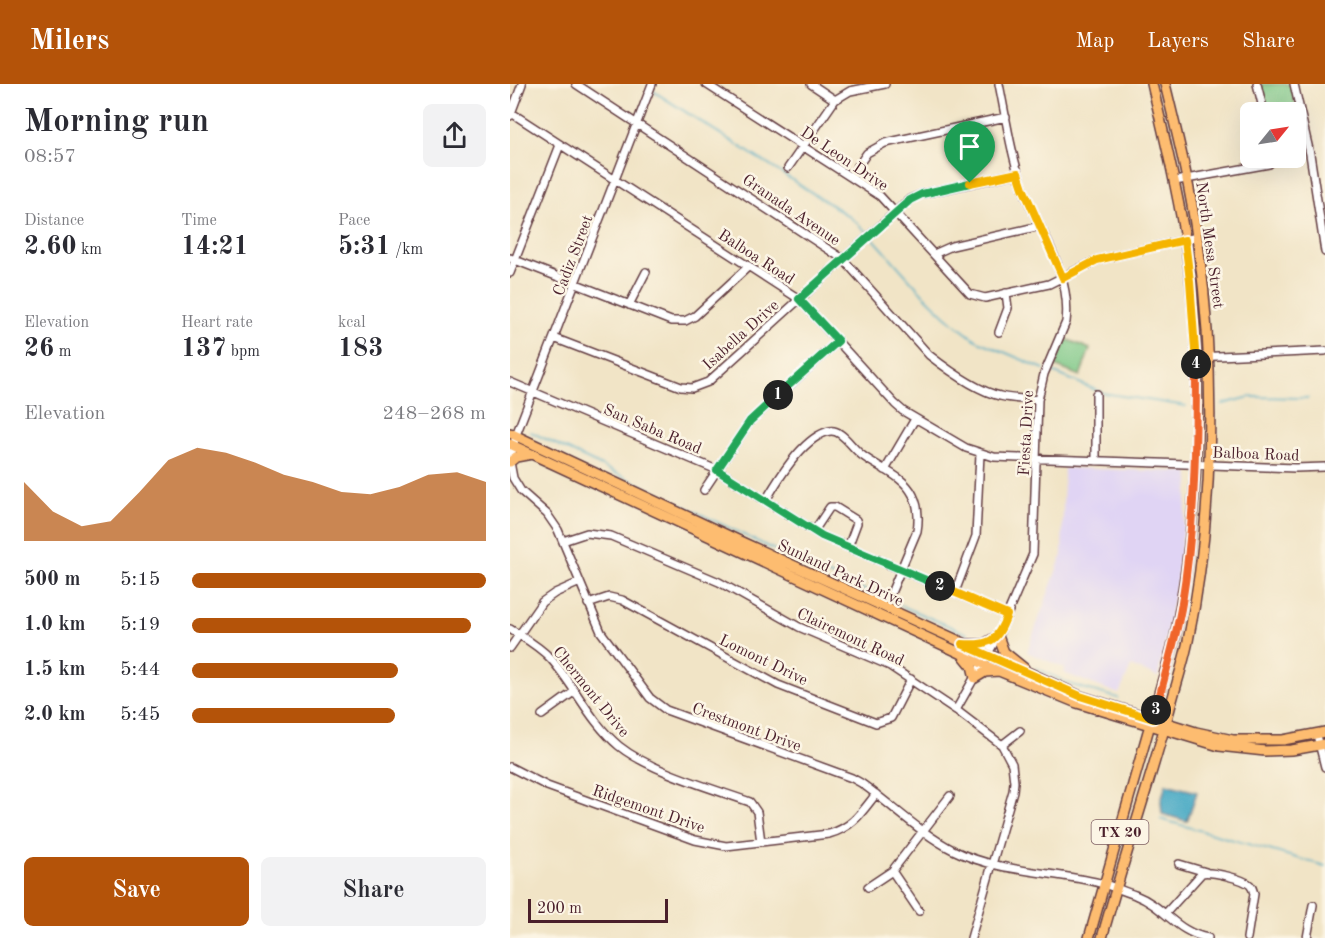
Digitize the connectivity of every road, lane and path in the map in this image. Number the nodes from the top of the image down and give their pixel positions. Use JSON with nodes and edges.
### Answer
{"nodes":[{"id":1,"x":522,"y":84,"type":"edge"},
{"id":2,"x":576,"y":84,"type":"edge"},
{"id":3,"x":706,"y":84,"type":"edge"},
{"id":4,"x":811,"y":84,"type":"edge"},
{"id":5,"x":884,"y":84,"type":"edge"},
{"id":6,"x":999,"y":84,"type":"edge"},
{"id":7,"x":1152,"y":84,"type":"edge"},
{"id":8,"x":1165,"y":84,"type":"edge"},
{"id":9,"x":1257,"y":84,"type":"edge"},
{"id":10,"x":1294,"y":84,"type":"edge"},
{"id":11,"x":651,"y":88,"type":"edge"},
{"id":12,"x":835,"y":100,"type":"junction"},
{"id":13,"x":1262,"y":102,"type":"edge"},
{"id":14,"x":510,"y":113,"type":"edge"},
{"id":15,"x":1006,"y":117,"type":"junction"},
{"id":16,"x":638,"y":123,"type":"junction"},
{"id":17,"x":560,"y":145,"type":"junction"},
{"id":18,"x":803,"y":146,"type":"junction"},
{"id":19,"x":788,"y":168,"type":"dead end"},
{"id":20,"x":1247,"y":168,"type":"edge"},
{"id":21,"x":1018,"y":173,"type":"junction"},
{"id":22,"x":851,"y":176,"type":"junction"},
{"id":23,"x":1187,"y":179,"type":"junction"},
{"id":24,"x":615,"y":180,"type":"junction"},
{"id":25,"x":1175,"y":181,"type":"junction"},
{"id":26,"x":896,"y":212,"type":"junction"},
{"id":27,"x":1040,"y":226,"type":"junction"},
{"id":28,"x":1197,"y":237,"type":"junction"},
{"id":29,"x":1324,"y":238,"type":"edge"},
{"id":30,"x":1185,"y":240,"type":"junction"},
{"id":31,"x":1325,"y":252,"type":"edge"},
{"id":32,"x":934,"y":254,"type":"junction"},
{"id":33,"x":512,"y":259,"type":"edge"},
{"id":34,"x":843,"y":259,"type":"junction"},
{"id":35,"x":749,"y":266,"type":"junction"},
{"id":36,"x":646,"y":272,"type":"dead end"},
{"id":37,"x":510,"y":273,"type":"edge"},
{"id":38,"x":1063,"y":278,"type":"junction"},
{"id":39,"x":575,"y":284,"type":"junction"},
{"id":40,"x":1006,"y":293,"type":"junction"},
{"id":41,"x":799,"y":299,"type":"junction"},
{"id":42,"x":629,"y":305,"type":"junction"},
{"id":43,"x":999,"y":332,"type":"dead end"},
{"id":44,"x":554,"y":338,"type":"junction"},
{"id":45,"x":838,"y":341,"type":"junction"},
{"id":46,"x":1325,"y":351,"type":"edge"},
{"id":47,"x":1209,"y":356,"type":"junction"},
{"id":48,"x":1196,"y":357,"type":"junction"},
{"id":49,"x":510,"y":382,"type":"edge"},
{"id":50,"x":534,"y":391,"type":"junction"},
{"id":51,"x":1096,"y":394,"type":"dead end"},
{"id":52,"x":1038,"y":399,"type":"junction"},
{"id":53,"x":915,"y":419,"type":"junction"},
{"id":54,"x":513,"y":439,"type":"edge"},
{"id":55,"x":533,"y":454,"type":"junction"},
{"id":56,"x":980,"y":454,"type":"junction"},
{"id":57,"x":1036,"y":459,"type":"junction"},
{"id":58,"x":1096,"y":460,"type":"junction"},
{"id":59,"x":510,"y":462,"type":"edge"},
{"id":60,"x":1196,"y":464,"type":"junction"},
{"id":61,"x":1208,"y":464,"type":"junction"},
{"id":62,"x":1325,"y":467,"type":"edge"},
{"id":63,"x":717,"y":470,"type":"junction"},
{"id":64,"x":885,"y":470,"type":"junction"},
{"id":65,"x":704,"y":490,"type":"dead end"},
{"id":66,"x":766,"y":500,"type":"junction"},
{"id":67,"x":814,"y":531,"type":"junction"},
{"id":68,"x":1190,"y":537,"type":"junction"},
{"id":69,"x":563,"y":540,"type":"junction"},
{"id":70,"x":1203,"y":540,"type":"junction"},
{"id":71,"x":848,"y":547,"type":"junction"},
{"id":72,"x":901,"y":570,"type":"junction"},
{"id":73,"x":580,"y":582,"type":"junction"},
{"id":74,"x":955,"y":592,"type":"junction"},
{"id":75,"x":891,"y":593,"type":"dead end"},
{"id":76,"x":588,"y":604,"type":"junction"},
{"id":77,"x":1007,"y":615,"type":"junction"},
{"id":78,"x":510,"y":629,"type":"edge"},
{"id":79,"x":519,"y":634,"type":"junction"},
{"id":80,"x":998,"y":636,"type":"junction"},
{"id":81,"x":1175,"y":637,"type":"junction"},
{"id":82,"x":1188,"y":642,"type":"junction"},
{"id":83,"x":510,"y":648,"type":"edge"},
{"id":84,"x":961,"y":648,"type":"junction"},
{"id":85,"x":986,"y":659,"type":"junction"},
{"id":86,"x":999,"y":671,"type":"junction"},
{"id":87,"x":1034,"y":676,"type":"junction"},
{"id":88,"x":975,"y":678,"type":"junction"},
{"id":89,"x":910,"y":679,"type":"junction"},
{"id":90,"x":575,"y":691,"type":"junction"},
{"id":91,"x":1078,"y":700,"type":"junction"},
{"id":92,"x":956,"y":710,"type":"junction"},
{"id":93,"x":542,"y":715,"type":"dead end"},
{"id":94,"x":1152,"y":723,"type":"junction"},
{"id":95,"x":1165,"y":727,"type":"junction"},
{"id":96,"x":1020,"y":731,"type":"dead end"},
{"id":97,"x":1321,"y":734,"type":"edge"},
{"id":98,"x":1002,"y":745,"type":"junction"},
{"id":99,"x":1322,"y":745,"type":"edge"},
{"id":100,"x":1250,"y":746,"type":"junction"},
{"id":101,"x":1325,"y":766,"type":"edge"},
{"id":102,"x":510,"y":767,"type":"edge"},
{"id":103,"x":876,"y":794,"type":"junction"},
{"id":104,"x":950,"y":796,"type":"dead end"},
{"id":105,"x":924,"y":830,"type":"junction"},
{"id":106,"x":761,"y":842,"type":"junction"},
{"id":107,"x":992,"y":863,"type":"junction"},
{"id":108,"x":1179,"y":864,"type":"dead end"},
{"id":109,"x":892,"y":871,"type":"junction"},
{"id":110,"x":1206,"y":872,"type":"junction"},
{"id":111,"x":1105,"y":884,"type":"junction"},
{"id":112,"x":868,"y":887,"type":"dead end"},
{"id":113,"x":1116,"y":889,"type":"junction"},
{"id":114,"x":1313,"y":905,"type":"dead end"},
{"id":115,"x":919,"y":911,"type":"dead end"},
{"id":116,"x":1166,"y":913,"type":"junction"},
{"id":117,"x":971,"y":938,"type":"edge"},
{"id":118,"x":1089,"y":938,"type":"edge"},
{"id":119,"x":1102,"y":938,"type":"edge"},
{"id":120,"x":1208,"y":938,"type":"edge"},
{"id":121,"x":1247,"y":938,"type":"edge"},
{"id":122,"x":1307,"y":938,"type":"edge"}],
"edges":[{"from":1,"to":14,"type":"street"},
{"from":2,"to":16,"type":"street","name":"Granada Avenue"},
{"from":3,"to":18,"type":"street","name":"De Leon Drive"},
{"from":4,"to":12,"type":"street"},
{"from":5,"to":12,"type":"street"},
{"from":6,"to":15,"type":"street","name":"Fiesta Drive"},
{"from":7,"to":25,"type":"main road","name":"North Mesa Street","number":"TX 20"},
{"from":8,"to":23,"type":"main road","name":"North Mesa Street","number":"TX 20"},
{"from":9,"to":13,"type":"street"},
{"from":10,"to":29,"type":"street"},
{"from":11,"to":16,"type":"street","name":"Cadiz Street"},
{"from":12,"to":18,"type":"street"},
{"from":14,"to":17,"type":"street","name":"Balboa Road"},
{"from":15,"to":21,"type":"street","name":"Fiesta Drive"},
{"from":15,"to":22,"type":"street"},
{"from":16,"to":24,"type":"street","name":"Cadiz Street"},
{"from":16,"to":34,"type":"street","name":"Granada Avenue"},
{"from":17,"to":24,"type":"street","name":"Balboa Road"},
{"from":17,"to":33,"type":"street"},
{"from":18,"to":19,"type":"street"},
{"from":18,"to":22,"type":"street","name":"De Leon Drive"},
{"from":20,"to":23,"type":"street"},
{"from":21,"to":26,"type":"street","name":"Isabella Drive"},
{"from":21,"to":27,"type":"street","name":"Fiesta Drive"},
{"from":22,"to":26,"type":"street","name":"De Leon Drive"},
{"from":23,"to":25,"type":"street"},
{"from":23,"to":28,"type":"main road","name":"North Mesa Street","number":"TX 20"},
{"from":24,"to":35,"type":"street","name":"Balboa Road"},
{"from":24,"to":39,"type":"street","name":"Cadiz Street"},
{"from":25,"to":30,"type":"main road","name":"North Mesa Street","number":"TX 20"},
{"from":26,"to":32,"type":"street","name":"De Leon Drive"},
{"from":26,"to":34,"type":"street","name":"Isabella Drive"},
{"from":27,"to":32,"type":"street"},
{"from":27,"to":38,"type":"street","name":"Fiesta Drive"},
{"from":28,"to":30,"type":"street","name":"De Leon Drive"},
{"from":28,"to":47,"type":"main road","name":"North Mesa Street","number":"TX 20"},
{"from":29,"to":31,"type":"street"},
{"from":30,"to":38,"type":"street","name":"De Leon Drive"},
{"from":30,"to":48,"type":"main road","name":"North Mesa Street","number":"TX 20"},
{"from":32,"to":40,"type":"street","name":"De Leon Drive"},
{"from":33,"to":37,"type":"street"},
{"from":33,"to":39,"type":"street"},
{"from":34,"to":41,"type":"street","name":"Isabella Drive"},
{"from":34,"to":52,"type":"street","name":"Granada Avenue"},
{"from":35,"to":41,"type":"street","name":"Balboa Road"},
{"from":35,"to":42,"type":"street"},
{"from":36,"to":42,"type":"street"},
{"from":38,"to":40,"type":"street","name":"De Leon Drive"},
{"from":38,"to":52,"type":"street","name":"Fiesta Drive"},
{"from":39,"to":42,"type":"street"},
{"from":39,"to":44,"type":"street","name":"Cadiz Street"},
{"from":40,"to":43,"type":"street"},
{"from":41,"to":44,"type":"street","name":"Isabella Drive"},
{"from":41,"to":45,"type":"street","name":"Balboa Road"},
{"from":44,"to":50,"type":"street","name":"Cadiz Street"},
{"from":45,"to":53,"type":"street","name":"Balboa Road"},
{"from":45,"to":63,"type":"street"},
{"from":46,"to":47,"type":"street"},
{"from":47,"to":48,"type":"street"},
{"from":47,"to":61,"type":"main road","name":"North Mesa Street","number":"TX 20"},
{"from":48,"to":60,"type":"main road","name":"North Mesa Street","number":"TX 20"},
{"from":49,"to":50,"type":"street","name":"San Saba Road"},
{"from":50,"to":54,"type":"street","name":"Cadiz Street"},
{"from":50,"to":63,"type":"street","name":"San Saba Road"},
{"from":51,"to":58,"type":"street"},
{"from":52,"to":57,"type":"street","name":"Fiesta Drive"},
{"from":53,"to":56,"type":"street","name":"Balboa Road"},
{"from":53,"to":64,"type":"street"},
{"from":54,"to":55,"type":"main road","name":"Sunland Park Drive"},
{"from":54,"to":59,"type":"street"},
{"from":54,"to":84,"type":"main road","name":"Sunland Park Drive"},
{"from":55,"to":59,"type":"main road"},
{"from":55,"to":84,"type":"main road","name":"Sunland Park Drive"},
{"from":56,"to":57,"type":"street","name":"Balboa Road"},
{"from":56,"to":74,"type":"street"},
{"from":57,"to":58,"type":"street","name":"Balboa Road"},
{"from":57,"to":77,"type":"street","name":"Fiesta Drive"},
{"from":58,"to":60,"type":"street","name":"Balboa Road"},
{"from":59,"to":69,"type":"street","name":"Crestmont Drive"},
{"from":60,"to":61,"type":"street","name":"Balboa Road"},
{"from":60,"to":68,"type":"main road","name":"North Mesa Street","number":"TX 20"},
{"from":61,"to":62,"type":"street","name":"Balboa Road"},
{"from":61,"to":70,"type":"main road","name":"North Mesa Street","number":"TX 20"},
{"from":63,"to":65,"type":"street"},
{"from":63,"to":66,"type":"street","name":"San Saba Road"},
{"from":64,"to":66,"type":"street"},
{"from":64,"to":72,"type":"street"},
{"from":66,"to":67,"type":"street","name":"San Saba Road"},
{"from":67,"to":71,"type":"street","name":"San Saba Road"},
{"from":67,"to":71,"type":"street"},
{"from":68,"to":70,"type":"main road"},
{"from":68,"to":81,"type":"main road","name":"North Mesa Street","number":"TX 20"},
{"from":69,"to":73,"type":"street","name":"Crestmont Drive"},
{"from":69,"to":89,"type":"street","name":"Clairemont Road"},
{"from":70,"to":82,"type":"main road","name":"North Mesa Street","number":"TX 20"},
{"from":71,"to":72,"type":"street","name":"San Saba Road"},
{"from":72,"to":74,"type":"street","name":"San Saba Road"},
{"from":72,"to":75,"type":"street"},
{"from":73,"to":76,"type":"street","name":"Crestmont Drive"},
{"from":73,"to":79,"type":"street"},
{"from":74,"to":77,"type":"street","name":"San Saba Road"},
{"from":76,"to":89,"type":"street","name":"Lomont Drive"},
{"from":76,"to":103,"type":"street","name":"Crestmont Drive"},
{"from":77,"to":80,"type":"street","name":"Fiesta Drive"},
{"from":78,"to":79,"type":"street","name":"Chermont Drive"},
{"from":79,"to":83,"type":"street"},
{"from":79,"to":90,"type":"street","name":"Chermont Drive"},
{"from":80,"to":84,"type":"main road"},
{"from":80,"to":85,"type":"street","name":"Fiesta Drive"},
{"from":80,"to":87,"type":"main road"},
{"from":81,"to":82,"type":"main road"},
{"from":81,"to":94,"type":"main road","name":"North Mesa Street","number":"TX 20"},
{"from":82,"to":95,"type":"main road","name":"North Mesa Street","number":"TX 20"},
{"from":84,"to":85,"type":"main road","name":"Sunland Park Drive"},
{"from":84,"to":88,"type":"main road"},
{"from":85,"to":86,"type":"main road","name":"Sunland Park Drive"},
{"from":85,"to":87,"type":"main road","name":"Sunland Park Drive"},
{"from":85,"to":88,"type":"street","name":"Fiesta Drive"},
{"from":86,"to":88,"type":"main road"},
{"from":86,"to":91,"type":"main road","name":"Sunland Park Drive"},
{"from":87,"to":91,"type":"main road","name":"Sunland Park Drive"},
{"from":88,"to":92,"type":"street","name":"Fiesta Drive"},
{"from":89,"to":92,"type":"street","name":"Clairemont Road"},
{"from":90,"to":93,"type":"street"},
{"from":90,"to":106,"type":"street","name":"Chermont Drive"},
{"from":91,"to":94,"type":"main road","name":"Sunland Park Drive"},
{"from":92,"to":98,"type":"street","name":"Clairemont Road"},
{"from":94,"to":95,"type":"main road","name":"Sunland Park Drive"},
{"from":94,"to":111,"type":"main road","name":"North Mesa Street","number":"TX 20"},
{"from":95,"to":100,"type":"main road","name":"Sunland Park Drive"},
{"from":95,"to":113,"type":"main road","name":"North Mesa Street","number":"TX 20"},
{"from":96,"to":98,"type":"street"},
{"from":97,"to":99,"type":"street"},
{"from":97,"to":100,"type":"main road"},
{"from":98,"to":107,"type":"street"},
{"from":99,"to":100,"type":"main road"},
{"from":99,"to":101,"type":"street"},
{"from":102,"to":106,"type":"street","name":"Ridgemont Drive"},
{"from":103,"to":105,"type":"street","name":"Crestmont Drive"},
{"from":103,"to":106,"type":"street","name":"Ridgemont Drive"},
{"from":104,"to":105,"type":"street"},
{"from":105,"to":107,"type":"street","name":"Crestmont Drive"},
{"from":105,"to":109,"type":"street"},
{"from":107,"to":111,"type":"street","name":"Crestmont Drive"},
{"from":107,"to":117,"type":"street"},
{"from":108,"to":110,"type":"street"},
{"from":109,"to":112,"type":"street"},
{"from":109,"to":115,"type":"street"},
{"from":110,"to":116,"type":"street"},
{"from":110,"to":121,"type":"street"},
{"from":111,"to":113,"type":"street","name":"Crestmont Drive"},
{"from":111,"to":118,"type":"main road","name":"North Mesa Street","number":"TX 20"},
{"from":113,"to":116,"type":"street","name":"Crestmont Drive"},
{"from":113,"to":119,"type":"main road","name":"North Mesa Street","number":"TX 20"},
{"from":114,"to":122,"type":"street"},
{"from":116,"to":120,"type":"street","name":"Crestmont Drive"}]}
